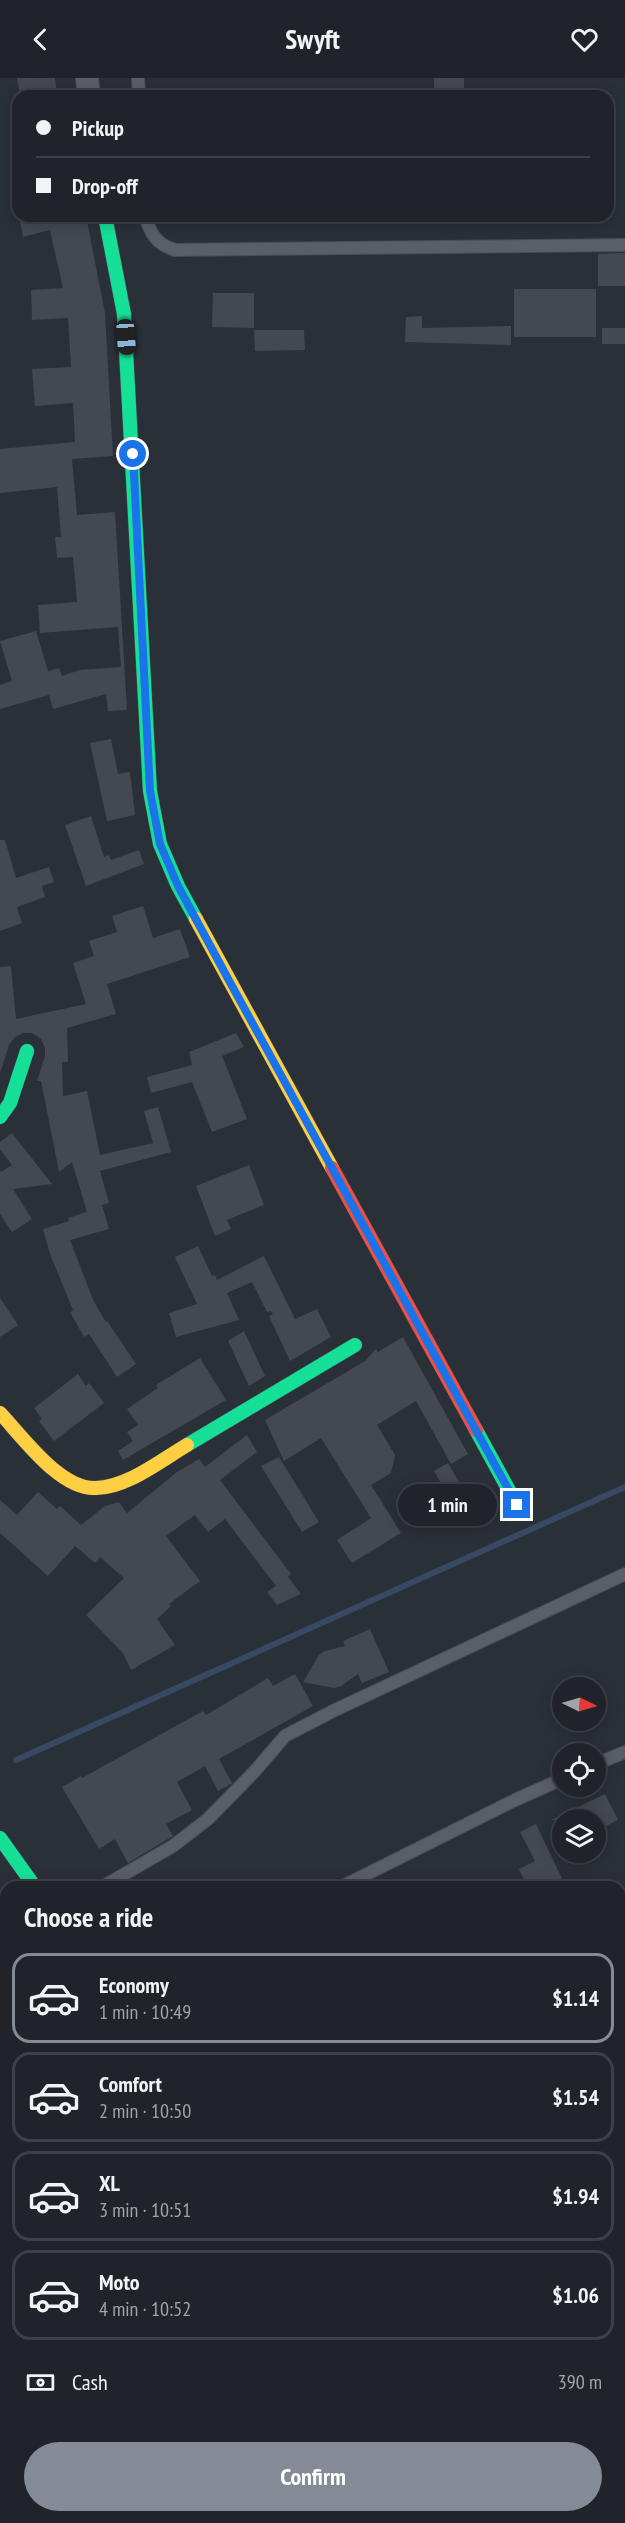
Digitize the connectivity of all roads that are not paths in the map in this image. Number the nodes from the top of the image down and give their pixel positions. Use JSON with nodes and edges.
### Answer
{"nodes":[{"id":1,"x":106,"y":222,"type":"edge"},
{"id":2,"x":147,"y":222,"type":"edge"},
{"id":3,"x":625,"y":245,"type":"edge"},
{"id":4,"x":27,"y":1051,"type":"dead end"},
{"id":5,"x":0,"y":1117,"type":"edge"},
{"id":6,"x":355,"y":1345,"type":"dead end"},
{"id":7,"x":0,"y":1413,"type":"edge"},
{"id":8,"x":517,"y":1505,"type":"dead end"},
{"id":9,"x":625,"y":1574,"type":"edge"},
{"id":10,"x":625,"y":1752,"type":"edge"},
{"id":11,"x":606,"y":1760,"type":"edge"},
{"id":12,"x":552,"y":1783,"type":"edge"},
{"id":13,"x":0,"y":1838,"type":"edge"},
{"id":14,"x":31,"y":1881,"type":"edge"},
{"id":15,"x":112,"y":1881,"type":"edge"},
{"id":16,"x":353,"y":1881,"type":"edge"}],
"edges":[{"from":1,"to":8,"type":"main road"},
{"from":2,"to":3,"type":"lane"},
{"from":4,"to":5,"type":"main road"},
{"from":6,"to":7,"type":"main road"},
{"from":9,"to":15,"type":"lane"},
{"from":10,"to":11,"type":"lane"},
{"from":12,"to":16,"type":"lane"},
{"from":13,"to":14,"type":"main road"}]}
